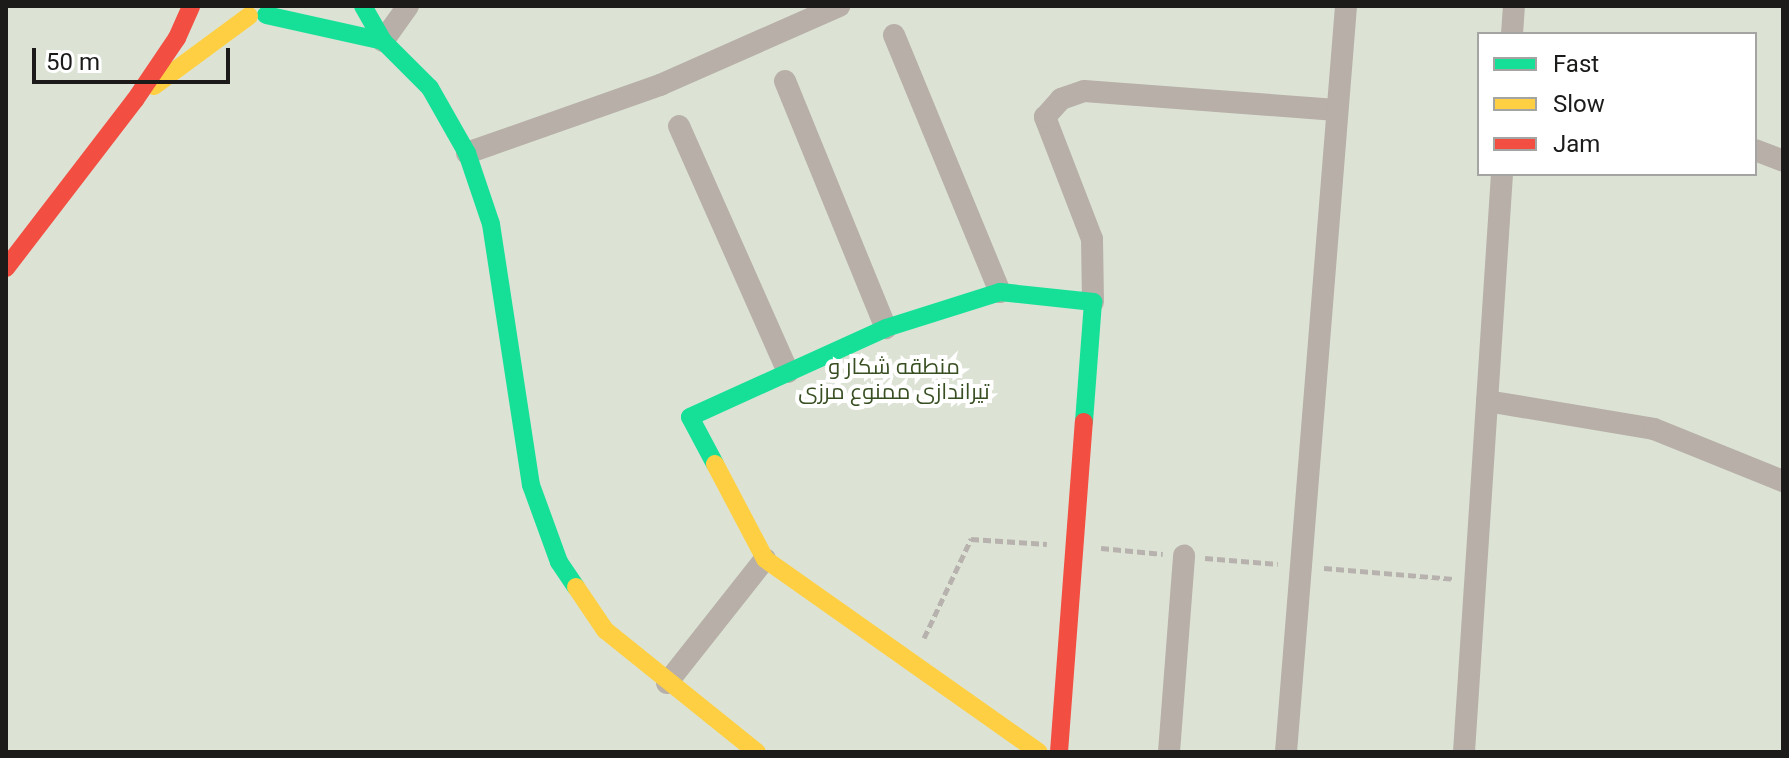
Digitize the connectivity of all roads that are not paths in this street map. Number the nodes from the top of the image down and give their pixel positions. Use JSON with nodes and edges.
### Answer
{"nodes":[{"id":1,"x":191,"y":6,"type":"edge"},
{"id":2,"x":220,"y":6,"type":"edge"},
{"id":3,"x":287,"y":6,"type":"edge"},
{"id":4,"x":363,"y":6,"type":"edge"},
{"id":5,"x":408,"y":6,"type":"edge"},
{"id":6,"x":839,"y":6,"type":"edge"},
{"id":7,"x":1346,"y":6,"type":"edge"},
{"id":8,"x":1514,"y":6,"type":"edge"},
{"id":9,"x":258,"y":15,"type":"junction"},
{"id":10,"x":1512,"y":32,"type":"edge"},
{"id":11,"x":894,"y":35,"type":"dead end"},
{"id":12,"x":383,"y":41,"type":"junction"},
{"id":13,"x":785,"y":81,"type":"dead end"},
{"id":14,"x":135,"y":100,"type":"junction"},
{"id":15,"x":1336,"y":110,"type":"junction"},
{"id":16,"x":679,"y":126,"type":"dead end"},
{"id":17,"x":1757,"y":151,"type":"edge"},
{"id":18,"x":467,"y":153,"type":"junction"},
{"id":19,"x":1783,"y":161,"type":"edge"},
{"id":20,"x":1502,"y":176,"type":"edge"},
{"id":21,"x":6,"y":268,"type":"edge"},
{"id":22,"x":1000,"y":292,"type":"junction"},
{"id":23,"x":1093,"y":302,"type":"junction"},
{"id":24,"x":886,"y":328,"type":"junction"},
{"id":25,"x":788,"y":372,"type":"junction"},
{"id":26,"x":1487,"y":401,"type":"junction"},
{"id":27,"x":1783,"y":481,"type":"edge"},
{"id":28,"x":1184,"y":556,"type":"dead end"},
{"id":29,"x":765,"y":559,"type":"junction"},
{"id":30,"x":667,"y":683,"type":"junction"},
{"id":31,"x":757,"y":752,"type":"edge"},
{"id":32,"x":1039,"y":752,"type":"edge"},
{"id":33,"x":1059,"y":752,"type":"edge"},
{"id":34,"x":1169,"y":752,"type":"edge"},
{"id":35,"x":1286,"y":752,"type":"edge"},
{"id":36,"x":1464,"y":752,"type":"edge"}],
"edges":[{"from":1,"to":14,"type":"main road"},
{"from":2,"to":9,"type":"main road"},
{"from":3,"to":9,"type":"main road"},
{"from":4,"to":12,"type":"main road"},
{"from":5,"to":12,"type":"street"},
{"from":6,"to":18,"type":"street"},
{"from":7,"to":15,"type":"street"},
{"from":8,"to":10,"type":"street"},
{"from":9,"to":12,"type":"main road"},
{"from":9,"to":14,"type":"main road"},
{"from":11,"to":22,"type":"street"},
{"from":12,"to":18,"type":"main road"},
{"from":13,"to":24,"type":"street"},
{"from":14,"to":21,"type":"main road"},
{"from":15,"to":23,"type":"street"},
{"from":15,"to":35,"type":"street"},
{"from":16,"to":25,"type":"street"},
{"from":17,"to":19,"type":"street"},
{"from":18,"to":30,"type":"main road"},
{"from":20,"to":26,"type":"street"},
{"from":22,"to":23,"type":"main road"},
{"from":22,"to":24,"type":"main road"},
{"from":23,"to":33,"type":"main road"},
{"from":24,"to":25,"type":"main road"},
{"from":25,"to":29,"type":"main road"},
{"from":26,"to":27,"type":"street"},
{"from":26,"to":36,"type":"street"},
{"from":28,"to":34,"type":"street"},
{"from":29,"to":30,"type":"street"},
{"from":29,"to":32,"type":"main road"},
{"from":30,"to":31,"type":"main road"}]}
